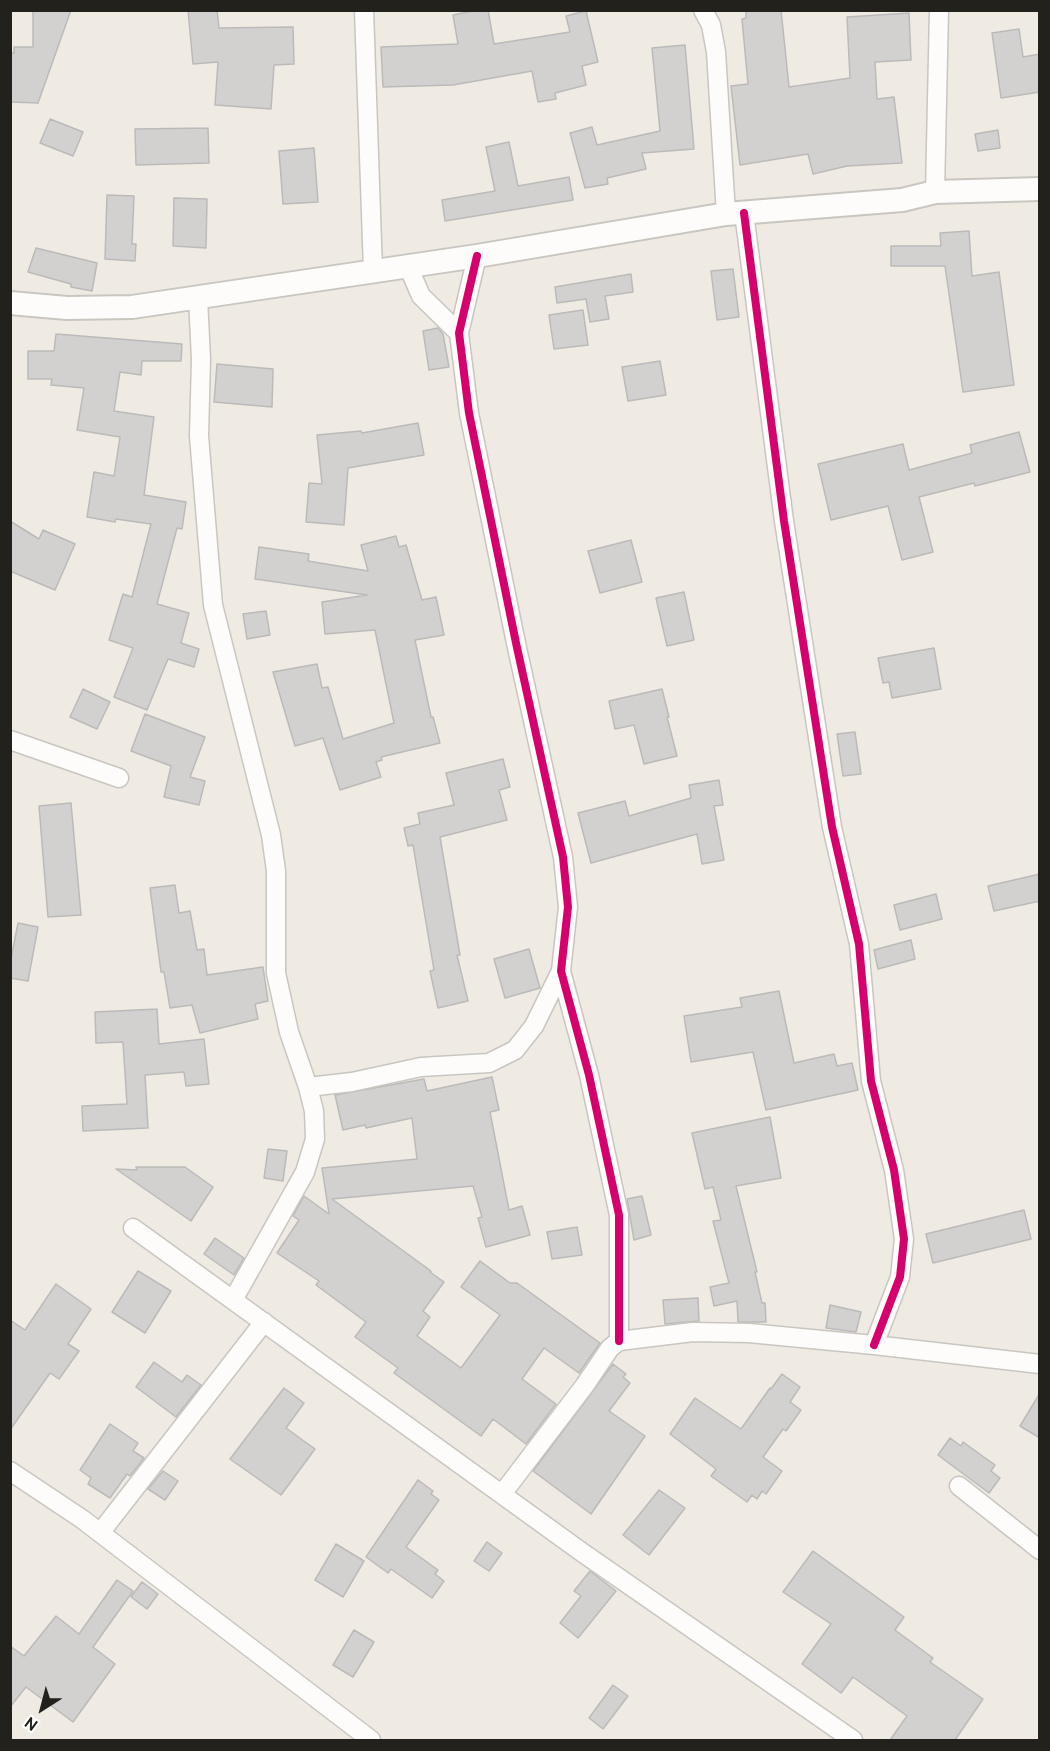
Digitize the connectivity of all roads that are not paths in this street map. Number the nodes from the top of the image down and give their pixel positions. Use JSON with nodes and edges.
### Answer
{"nodes":[{"id":1,"x":364,"y":10,"type":"edge"},
{"id":2,"x":703,"y":10,"type":"edge"},
{"id":3,"x":939,"y":10,"type":"edge"},
{"id":4,"x":1040,"y":189,"type":"edge"},
{"id":5,"x":935,"y":192,"type":"junction"},
{"id":6,"x":735,"y":214,"type":"junction"},
{"id":7,"x":477,"y":256,"type":"junction"},
{"id":8,"x":408,"y":266,"type":"junction"},
{"id":9,"x":373,"y":272,"type":"junction"},
{"id":10,"x":198,"y":298,"type":"junction"},
{"id":11,"x":10,"y":303,"type":"edge"},
{"id":12,"x":459,"y":333,"type":"junction"},
{"id":13,"x":10,"y":740,"type":"edge"},
{"id":14,"x":119,"y":777,"type":"dead end"},
{"id":15,"x":561,"y":971,"type":"junction"},
{"id":16,"x":308,"y":1087,"type":"junction"},
{"id":17,"x":133,"y":1228,"type":"dead end"},
{"id":18,"x":233,"y":1300,"type":"junction"},
{"id":19,"x":264,"y":1322,"type":"junction"},
{"id":20,"x":619,"y":1341,"type":"junction"},
{"id":21,"x":874,"y":1345,"type":"junction"},
{"id":22,"x":1040,"y":1364,"type":"edge"},
{"id":23,"x":10,"y":1471,"type":"edge"},
{"id":24,"x":959,"y":1486,"type":"dead end"},
{"id":25,"x":502,"y":1494,"type":"junction"},
{"id":26,"x":100,"y":1533,"type":"junction"},
{"id":27,"x":1040,"y":1550,"type":"edge"},
{"id":28,"x":371,"y":1740,"type":"edge"},
{"id":29,"x":853,"y":1740,"type":"edge"}],
"edges":[{"from":1,"to":9,"type":"street"},
{"from":2,"to":6,"type":"street"},
{"from":3,"to":5,"type":"street"},
{"from":4,"to":5,"type":"street"},
{"from":5,"to":6,"type":"street"},
{"from":6,"to":7,"type":"street"},
{"from":6,"to":21,"type":"street"},
{"from":7,"to":8,"type":"street"},
{"from":7,"to":12,"type":"street"},
{"from":8,"to":9,"type":"street"},
{"from":8,"to":12,"type":"street"},
{"from":9,"to":10,"type":"street"},
{"from":10,"to":11,"type":"street"},
{"from":10,"to":16,"type":"street"},
{"from":12,"to":15,"type":"street"},
{"from":13,"to":14,"type":"street"},
{"from":15,"to":16,"type":"street"},
{"from":15,"to":20,"type":"street"},
{"from":16,"to":18,"type":"street"},
{"from":17,"to":18,"type":"street"},
{"from":18,"to":19,"type":"street"},
{"from":19,"to":25,"type":"street"},
{"from":19,"to":26,"type":"street"},
{"from":20,"to":21,"type":"street"},
{"from":20,"to":25,"type":"street"},
{"from":21,"to":22,"type":"street"},
{"from":23,"to":26,"type":"street"},
{"from":24,"to":27,"type":"street"},
{"from":25,"to":29,"type":"street"},
{"from":26,"to":28,"type":"street"}]}
